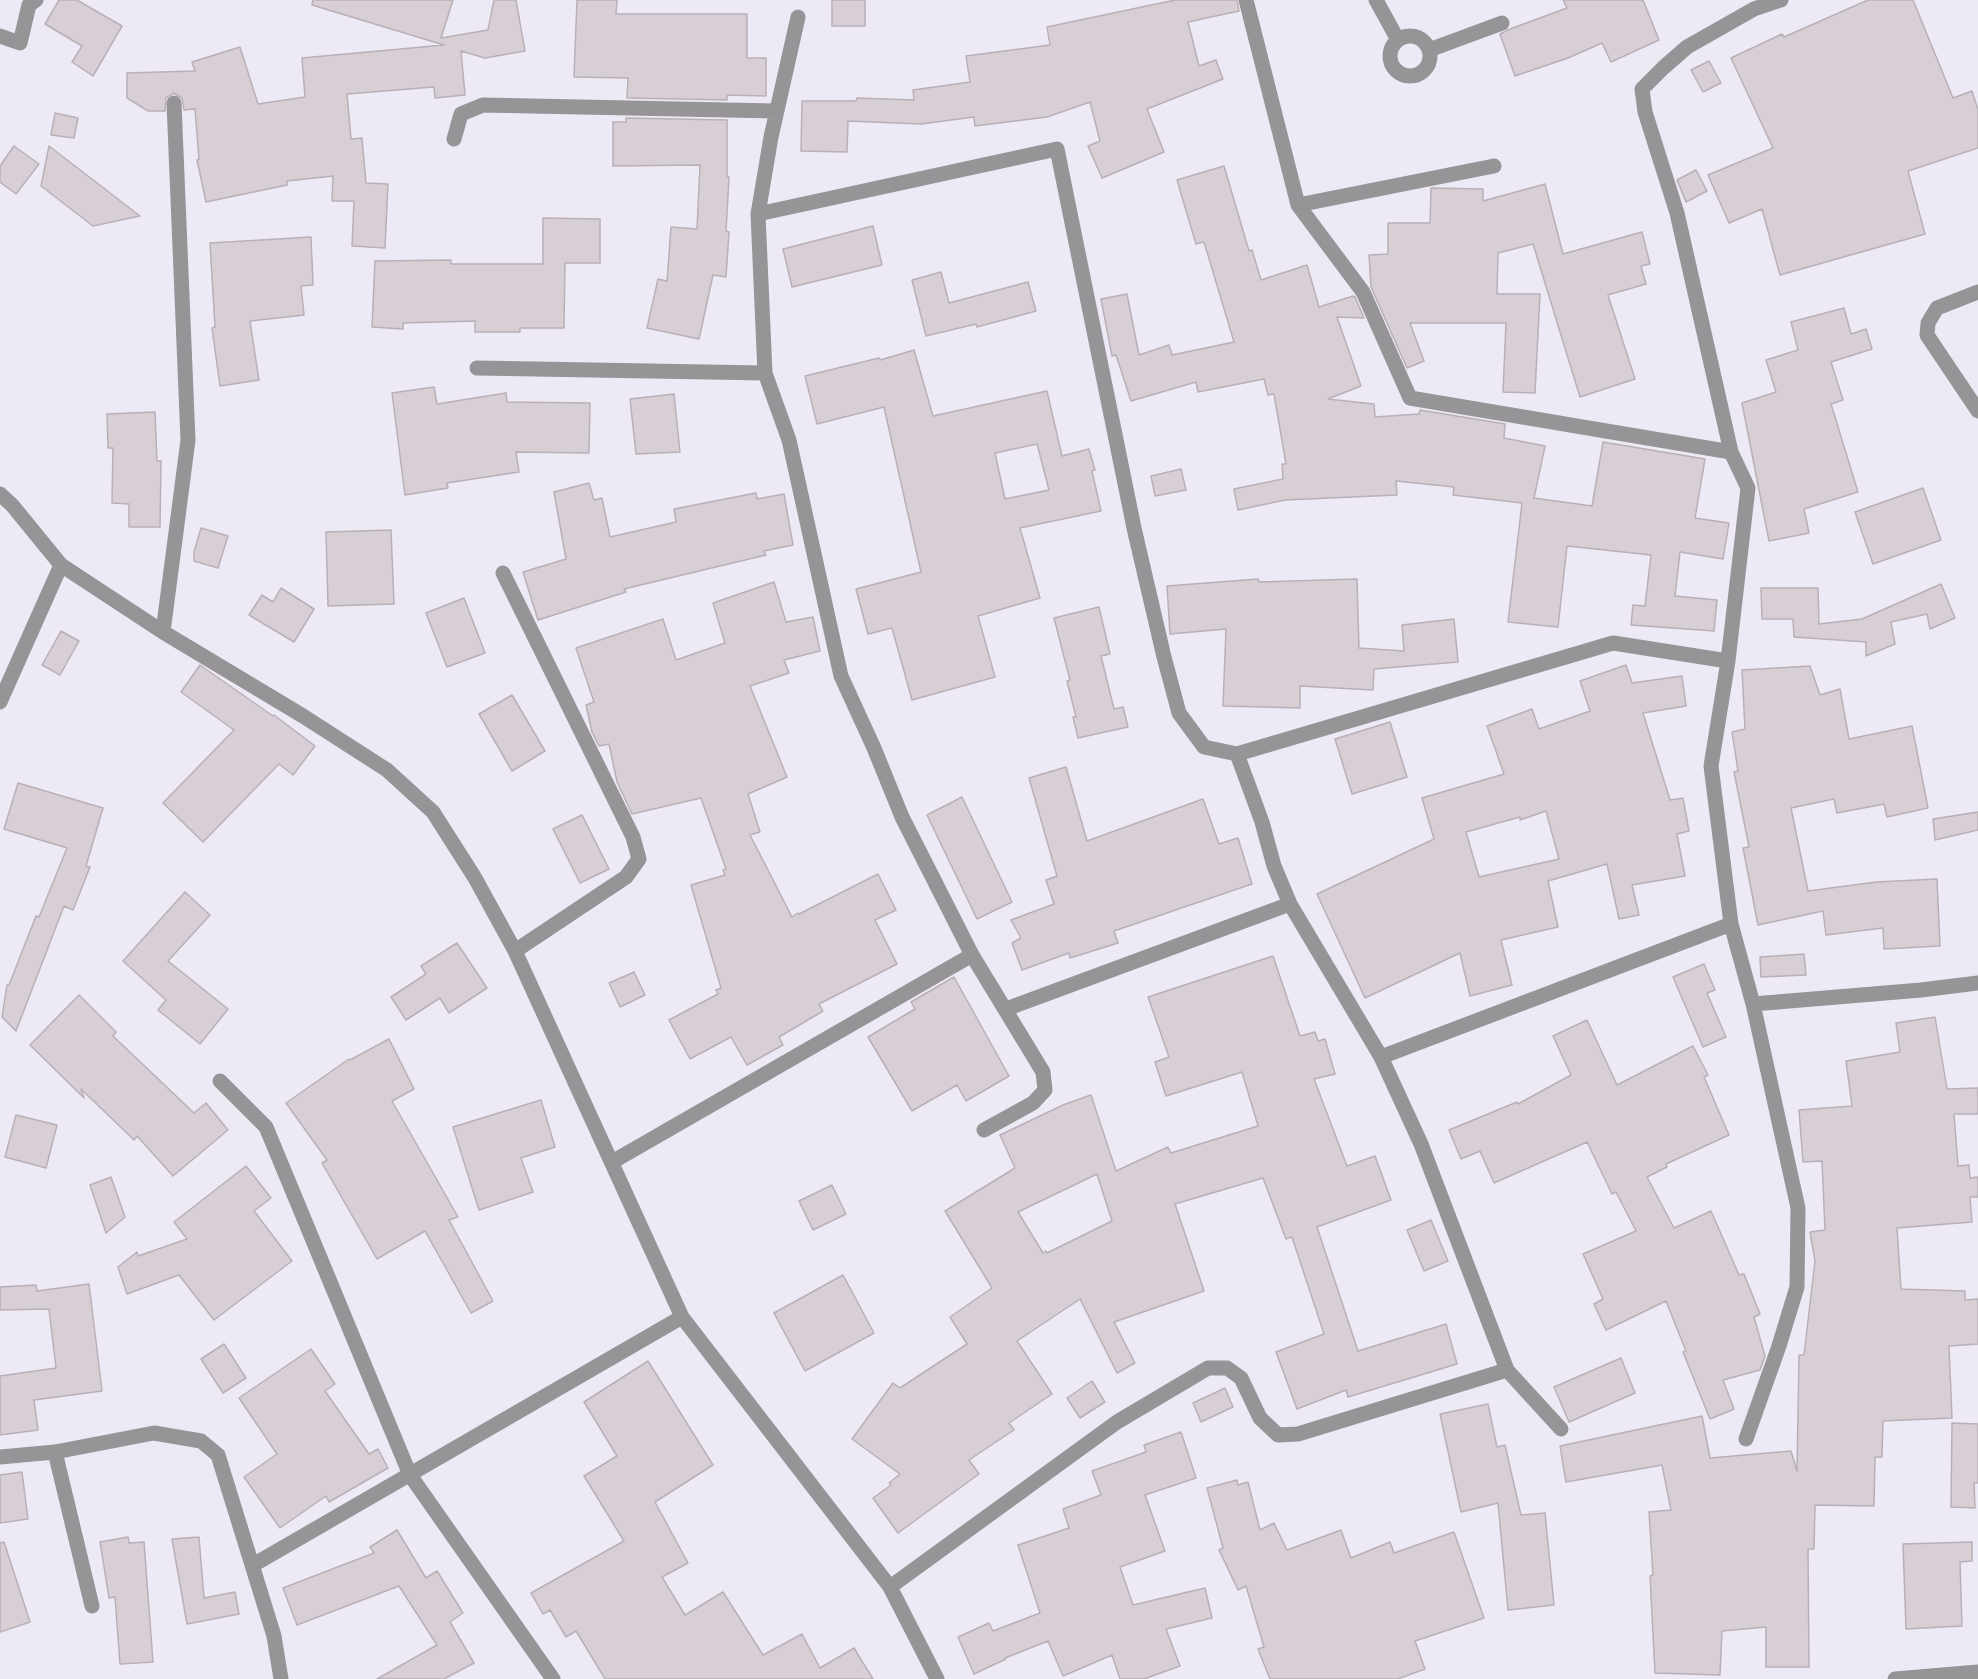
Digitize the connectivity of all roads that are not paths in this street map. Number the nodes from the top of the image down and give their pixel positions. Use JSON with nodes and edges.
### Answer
{"nodes":[{"id":1,"x":36,"y":0,"type":"edge"},
{"id":2,"x":1246,"y":0,"type":"edge"},
{"id":3,"x":1376,"y":0,"type":"edge"},
{"id":4,"x":1781,"y":0,"type":"edge"},
{"id":5,"x":798,"y":17,"type":"dead end"},
{"id":6,"x":1502,"y":23,"type":"dead end"},
{"id":7,"x":0,"y":36,"type":"edge"},
{"id":8,"x":1398,"y":40,"type":"junction"},
{"id":9,"x":1429,"y":50,"type":"junction"},
{"id":10,"x":174,"y":103,"type":"dead end"},
{"id":11,"x":776,"y":111,"type":"junction"},
{"id":12,"x":454,"y":139,"type":"dead end"},
{"id":13,"x":1494,"y":166,"type":"dead end"},
{"id":14,"x":1298,"y":205,"type":"junction"},
{"id":15,"x":758,"y":214,"type":"junction"},
{"id":16,"x":1978,"y":292,"type":"edge"},
{"id":17,"x":477,"y":368,"type":"dead end"},
{"id":18,"x":765,"y":373,"type":"junction"},
{"id":19,"x":1978,"y":411,"type":"edge"},
{"id":20,"x":1731,"y":452,"type":"junction"},
{"id":21,"x":0,"y":494,"type":"edge"},
{"id":22,"x":61,"y":565,"type":"junction"},
{"id":23,"x":503,"y":573,"type":"dead end"},
{"id":24,"x":163,"y":632,"type":"junction"},
{"id":25,"x":1728,"y":661,"type":"junction"},
{"id":26,"x":0,"y":702,"type":"edge"},
{"id":27,"x":1238,"y":754,"type":"junction"},
{"id":28,"x":1290,"y":904,"type":"junction"},
{"id":29,"x":1731,"y":924,"type":"junction"},
{"id":30,"x":514,"y":951,"type":"junction"},
{"id":31,"x":972,"y":955,"type":"junction"},
{"id":32,"x":1978,"y":983,"type":"edge"},
{"id":33,"x":1753,"y":1004,"type":"junction"},
{"id":34,"x":1006,"y":1009,"type":"junction"},
{"id":35,"x":1382,"y":1057,"type":"junction"},
{"id":36,"x":220,"y":1081,"type":"dead end"},
{"id":37,"x":984,"y":1130,"type":"dead end"},
{"id":38,"x":612,"y":1162,"type":"junction"},
{"id":39,"x":682,"y":1317,"type":"junction"},
{"id":40,"x":1507,"y":1370,"type":"junction"},
{"id":41,"x":1561,"y":1429,"type":"dead end"},
{"id":42,"x":1746,"y":1439,"type":"dead end"},
{"id":43,"x":55,"y":1452,"type":"junction"},
{"id":44,"x":0,"y":1457,"type":"edge"},
{"id":45,"x":410,"y":1475,"type":"junction"},
{"id":46,"x":253,"y":1565,"type":"junction"},
{"id":47,"x":890,"y":1587,"type":"junction"},
{"id":48,"x":92,"y":1606,"type":"dead end"},
{"id":49,"x":1978,"y":1672,"type":"edge"},
{"id":50,"x":281,"y":1679,"type":"edge"},
{"id":51,"x":553,"y":1679,"type":"edge"},
{"id":52,"x":937,"y":1679,"type":"edge"},
{"id":53,"x":1894,"y":1679,"type":"edge"}],
"edges":[{"from":1,"to":7,"type":"street"},
{"from":2,"to":14,"type":"street"},
{"from":3,"to":8,"type":"street"},
{"from":4,"to":20,"type":"street"},
{"from":5,"to":11,"type":"street"},
{"from":6,"to":9,"type":"street"},
{"from":8,"to":9,"type":"street"},
{"from":8,"to":9,"type":"street"},
{"from":10,"to":24,"type":"street"},
{"from":11,"to":12,"type":"street"},
{"from":11,"to":15,"type":"street"},
{"from":13,"to":14,"type":"street"},
{"from":14,"to":20,"type":"street"},
{"from":15,"to":18,"type":"street"},
{"from":15,"to":27,"type":"street"},
{"from":16,"to":19,"type":"street"},
{"from":17,"to":18,"type":"street"},
{"from":18,"to":31,"type":"street"},
{"from":20,"to":25,"type":"street"},
{"from":21,"to":22,"type":"street"},
{"from":22,"to":24,"type":"street"},
{"from":22,"to":26,"type":"street"},
{"from":23,"to":30,"type":"street"},
{"from":24,"to":30,"type":"street"},
{"from":25,"to":27,"type":"street"},
{"from":25,"to":29,"type":"street"},
{"from":27,"to":28,"type":"street"},
{"from":28,"to":34,"type":"street"},
{"from":28,"to":35,"type":"street"},
{"from":29,"to":33,"type":"street"},
{"from":29,"to":35,"type":"street"},
{"from":30,"to":38,"type":"street"},
{"from":31,"to":34,"type":"street"},
{"from":31,"to":38,"type":"street"},
{"from":32,"to":33,"type":"street"},
{"from":33,"to":42,"type":"street"},
{"from":34,"to":37,"type":"street"},
{"from":35,"to":40,"type":"street"},
{"from":36,"to":45,"type":"street"},
{"from":38,"to":39,"type":"street"},
{"from":39,"to":45,"type":"street"},
{"from":39,"to":47,"type":"street"},
{"from":40,"to":41,"type":"street"},
{"from":40,"to":47,"type":"street"},
{"from":43,"to":44,"type":"street"},
{"from":43,"to":46,"type":"street"},
{"from":43,"to":48,"type":"street"},
{"from":45,"to":46,"type":"street"},
{"from":45,"to":51,"type":"street"},
{"from":46,"to":50,"type":"street"},
{"from":47,"to":52,"type":"street"},
{"from":49,"to":53,"type":"street"}]}
